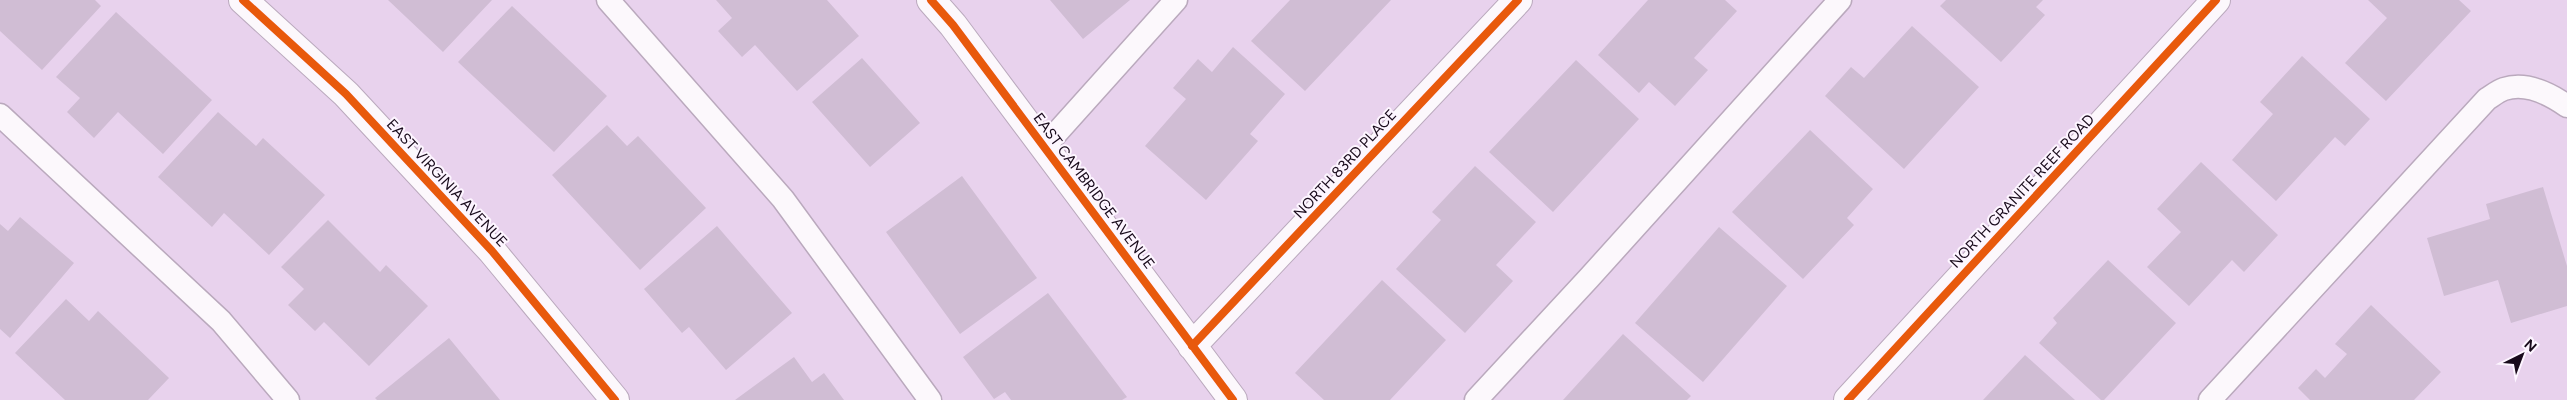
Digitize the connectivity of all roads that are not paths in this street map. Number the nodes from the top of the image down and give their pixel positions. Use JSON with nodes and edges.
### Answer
{"nodes":[{"id":1,"x":243,"y":0,"type":"edge"},
{"id":2,"x":608,"y":0,"type":"edge"},
{"id":3,"x":931,"y":0,"type":"edge"},
{"id":4,"x":1176,"y":0,"type":"edge"},
{"id":5,"x":1518,"y":0,"type":"edge"},
{"id":6,"x":1840,"y":0,"type":"edge"},
{"id":7,"x":2216,"y":0,"type":"edge"},
{"id":8,"x":2567,"y":106,"type":"edge"},
{"id":9,"x":0,"y":115,"type":"edge"},
{"id":10,"x":1044,"y":147,"type":"junction"},
{"id":11,"x":1192,"y":346,"type":"junction"},
{"id":12,"x":288,"y":400,"type":"edge"},
{"id":13,"x":615,"y":400,"type":"edge"},
{"id":14,"x":930,"y":400,"type":"edge"},
{"id":15,"x":1233,"y":400,"type":"edge"},
{"id":16,"x":1476,"y":400,"type":"edge"},
{"id":17,"x":1848,"y":400,"type":"edge"},
{"id":18,"x":2210,"y":400,"type":"edge"}],
"edges":[{"from":1,"to":13,"type":"street","name":"EAST VIRGINIA AVENUE"},
{"from":2,"to":14,"type":"lane"},
{"from":3,"to":10,"type":"street","name":"EAST CAMBRIDGE AVENUE"},
{"from":4,"to":10,"type":"lane"},
{"from":5,"to":11,"type":"street","name":"NORTH 83RD PLACE"},
{"from":6,"to":16,"type":"lane"},
{"from":7,"to":17,"type":"street","name":"NORTH GRANITE REEF ROAD"},
{"from":8,"to":18,"type":"lane"},
{"from":9,"to":12,"type":"lane"},
{"from":10,"to":11,"type":"street","name":"EAST CAMBRIDGE AVENUE"},
{"from":11,"to":15,"type":"street","name":"EAST CAMBRIDGE AVENUE"}]}
